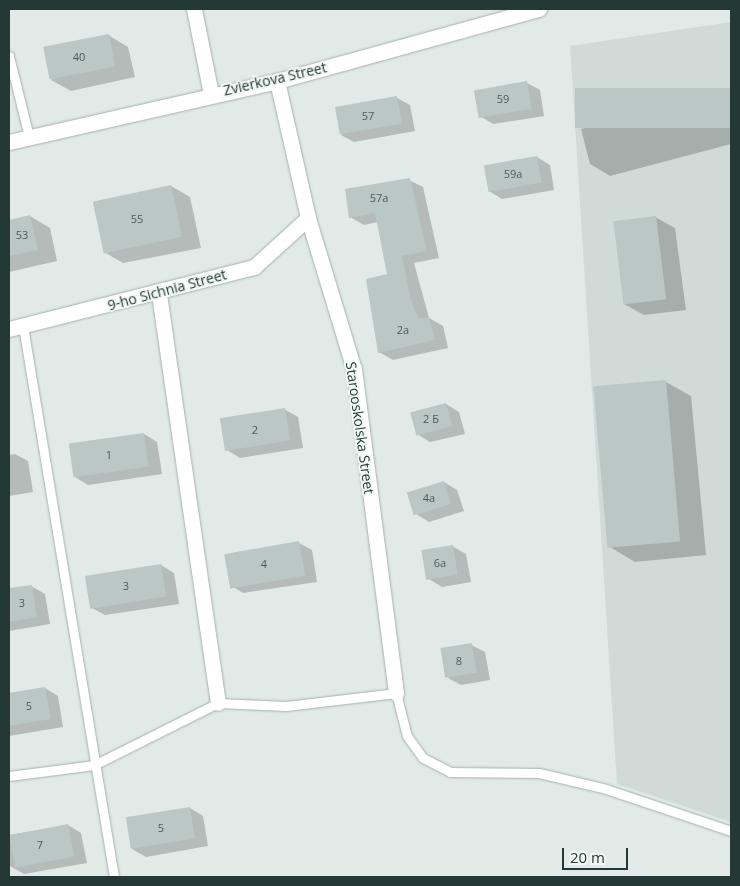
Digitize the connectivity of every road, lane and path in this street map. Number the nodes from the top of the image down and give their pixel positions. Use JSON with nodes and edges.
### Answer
{"nodes":[{"id":1,"x":194,"y":9,"type":"edge"},
{"id":2,"x":539,"y":9,"type":"edge"},
{"id":3,"x":9,"y":56,"type":"edge"},
{"id":4,"x":277,"y":81,"type":"junction"},
{"id":5,"x":211,"y":94,"type":"junction"},
{"id":6,"x":29,"y":137,"type":"junction"},
{"id":7,"x":9,"y":142,"type":"edge"},
{"id":8,"x":308,"y":218,"type":"junction"},
{"id":9,"x":159,"y":294,"type":"junction"},
{"id":10,"x":16,"y":328,"type":"edge"},
{"id":11,"x":396,"y":693,"type":"junction"},
{"id":12,"x":218,"y":703,"type":"junction"},
{"id":13,"x":94,"y":765,"type":"junction"},
{"id":14,"x":9,"y":776,"type":"edge"},
{"id":15,"x":731,"y":831,"type":"edge"},
{"id":16,"x":114,"y":877,"type":"edge"}],
"edges":[{"from":1,"to":5,"type":"street"},
{"from":2,"to":4,"type":"street","name":"Zvierkova Street"},
{"from":3,"to":6,"type":"lane"},
{"from":4,"to":5,"type":"street","name":"Zvierkova Street"},
{"from":4,"to":8,"type":"street","name":"Starooskolska Street"},
{"from":5,"to":6,"type":"street","name":"Zvierkova Street"},
{"from":6,"to":7,"type":"street","name":"Zvierkova Street"},
{"from":8,"to":9,"type":"street","name":"9-ho Sichnia Street"},
{"from":8,"to":11,"type":"street","name":"Starooskolska Street"},
{"from":9,"to":10,"type":"street","name":"9-ho Sichnia Street"},
{"from":9,"to":12,"type":"street"},
{"from":10,"to":13,"type":"lane"},
{"from":11,"to":12,"type":"lane"},
{"from":11,"to":15,"type":"lane"},
{"from":12,"to":13,"type":"lane"},
{"from":13,"to":14,"type":"lane"},
{"from":13,"to":16,"type":"lane"}]}
